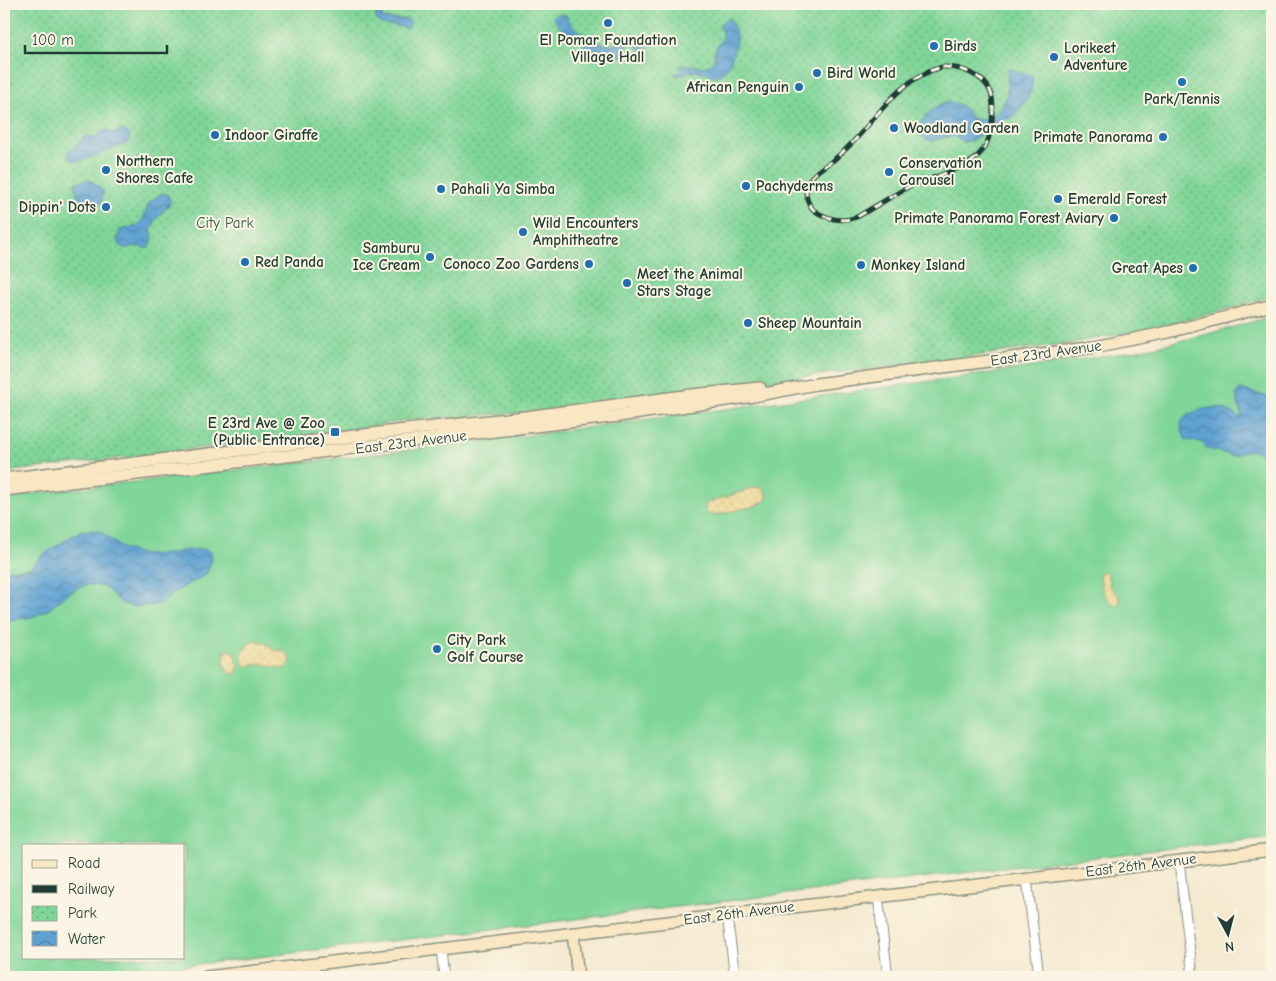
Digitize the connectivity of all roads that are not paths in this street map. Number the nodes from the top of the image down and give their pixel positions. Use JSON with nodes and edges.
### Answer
{"nodes":[{"id":1,"x":1272,"y":305,"type":"edge"},
{"id":2,"x":816,"y":384,"type":"junction"},
{"id":3,"x":4,"y":479,"type":"edge"},
{"id":4,"x":4,"y":490,"type":"edge"},
{"id":5,"x":1272,"y":850,"type":"edge"},
{"id":6,"x":1179,"y":861,"type":"junction"},
{"id":7,"x":1027,"y":879,"type":"junction"},
{"id":8,"x":878,"y":897,"type":"junction"},
{"id":9,"x":728,"y":915,"type":"junction"},
{"id":10,"x":573,"y":933,"type":"junction"},
{"id":11,"x":441,"y":949,"type":"junction"},
{"id":12,"x":297,"y":972,"type":"edge"},
{"id":13,"x":206,"y":977,"type":"edge"},
{"id":14,"x":444,"y":977,"type":"edge"},
{"id":15,"x":578,"y":977,"type":"edge"},
{"id":16,"x":735,"y":977,"type":"edge"},
{"id":17,"x":888,"y":977,"type":"edge"},
{"id":18,"x":1039,"y":977,"type":"edge"},
{"id":19,"x":1193,"y":977,"type":"edge"}],
"edges":[{"from":1,"to":2,"type":"main road","name":"East 23rd Avenue"},
{"from":2,"to":3,"type":"main road","name":"East 23rd Avenue"},
{"from":2,"to":4,"type":"main road","name":"East 23rd Avenue"},
{"from":5,"to":6,"type":"main road","name":"East 26th Avenue"},
{"from":6,"to":7,"type":"main road","name":"East 26th Avenue"},
{"from":6,"to":19,"type":"street"},
{"from":7,"to":8,"type":"main road","name":"East 26th Avenue"},
{"from":7,"to":18,"type":"street"},
{"from":8,"to":9,"type":"main road","name":"East 26th Avenue"},
{"from":8,"to":17,"type":"street"},
{"from":9,"to":10,"type":"main road","name":"East 26th Avenue"},
{"from":9,"to":16,"type":"street"},
{"from":10,"to":11,"type":"main road","name":"East 26th Avenue"},
{"from":10,"to":15,"type":"main road"},
{"from":11,"to":12,"type":"main road","name":"East 26th Avenue"},
{"from":11,"to":14,"type":"street"},
{"from":12,"to":13,"type":"main road","name":"East 26th Avenue"}]}
